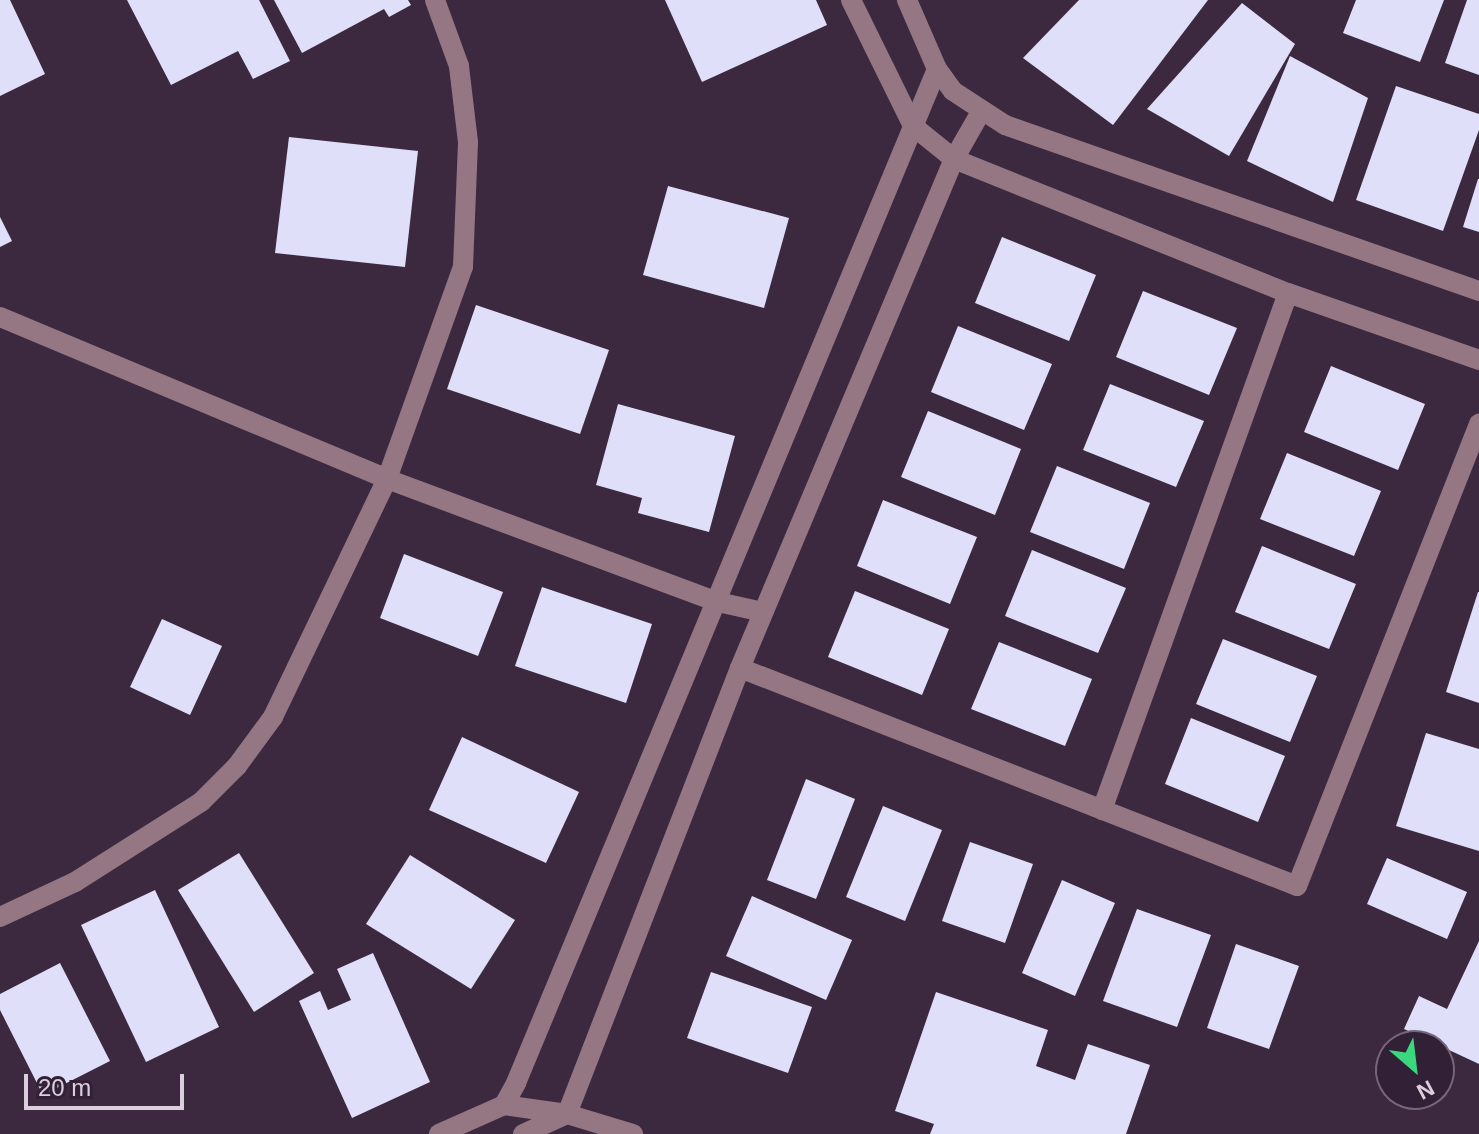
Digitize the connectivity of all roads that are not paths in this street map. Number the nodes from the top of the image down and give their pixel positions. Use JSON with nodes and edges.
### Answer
{"nodes":[{"id":1,"x":435,"y":0,"type":"edge"},
{"id":2,"x":851,"y":0,"type":"edge"},
{"id":3,"x":907,"y":0,"type":"edge"},
{"id":4,"x":937,"y":69,"type":"junction"},
{"id":5,"x":982,"y":110,"type":"junction"},
{"id":6,"x":913,"y":126,"type":"junction"},
{"id":7,"x":954,"y":159,"type":"junction"},
{"id":8,"x":1479,"y":291,"type":"edge"},
{"id":9,"x":1288,"y":293,"type":"junction"},
{"id":10,"x":0,"y":317,"type":"edge"},
{"id":11,"x":1479,"y":360,"type":"edge"},
{"id":12,"x":1479,"y":423,"type":"edge"},
{"id":13,"x":387,"y":479,"type":"junction"},
{"id":14,"x":718,"y":602,"type":"junction"},
{"id":15,"x":763,"y":612,"type":"junction"},
{"id":16,"x":740,"y":668,"type":"junction"},
{"id":17,"x":1102,"y":810,"type":"junction"},
{"id":18,"x":0,"y":917,"type":"edge"},
{"id":19,"x":504,"y":1105,"type":"junction"},
{"id":20,"x":567,"y":1114,"type":"junction"},
{"id":21,"x":439,"y":1134,"type":"edge"},
{"id":22,"x":523,"y":1134,"type":"edge"},
{"id":23,"x":633,"y":1134,"type":"edge"}],
"edges":[{"from":1,"to":13,"type":"street"},
{"from":2,"to":6,"type":"street"},
{"from":3,"to":4,"type":"street"},
{"from":4,"to":5,"type":"street"},
{"from":4,"to":6,"type":"street"},
{"from":5,"to":7,"type":"street"},
{"from":5,"to":8,"type":"street"},
{"from":6,"to":7,"type":"street"},
{"from":6,"to":14,"type":"street"},
{"from":7,"to":9,"type":"street"},
{"from":7,"to":15,"type":"street"},
{"from":9,"to":11,"type":"street"},
{"from":9,"to":17,"type":"street"},
{"from":10,"to":13,"type":"street"},
{"from":12,"to":17,"type":"street"},
{"from":13,"to":14,"type":"street"},
{"from":13,"to":18,"type":"street"},
{"from":14,"to":15,"type":"street"},
{"from":14,"to":19,"type":"street"},
{"from":15,"to":16,"type":"street"},
{"from":16,"to":17,"type":"street"},
{"from":16,"to":20,"type":"street"},
{"from":19,"to":20,"type":"street"},
{"from":19,"to":21,"type":"street"},
{"from":20,"to":22,"type":"street"},
{"from":20,"to":23,"type":"street"}]}
